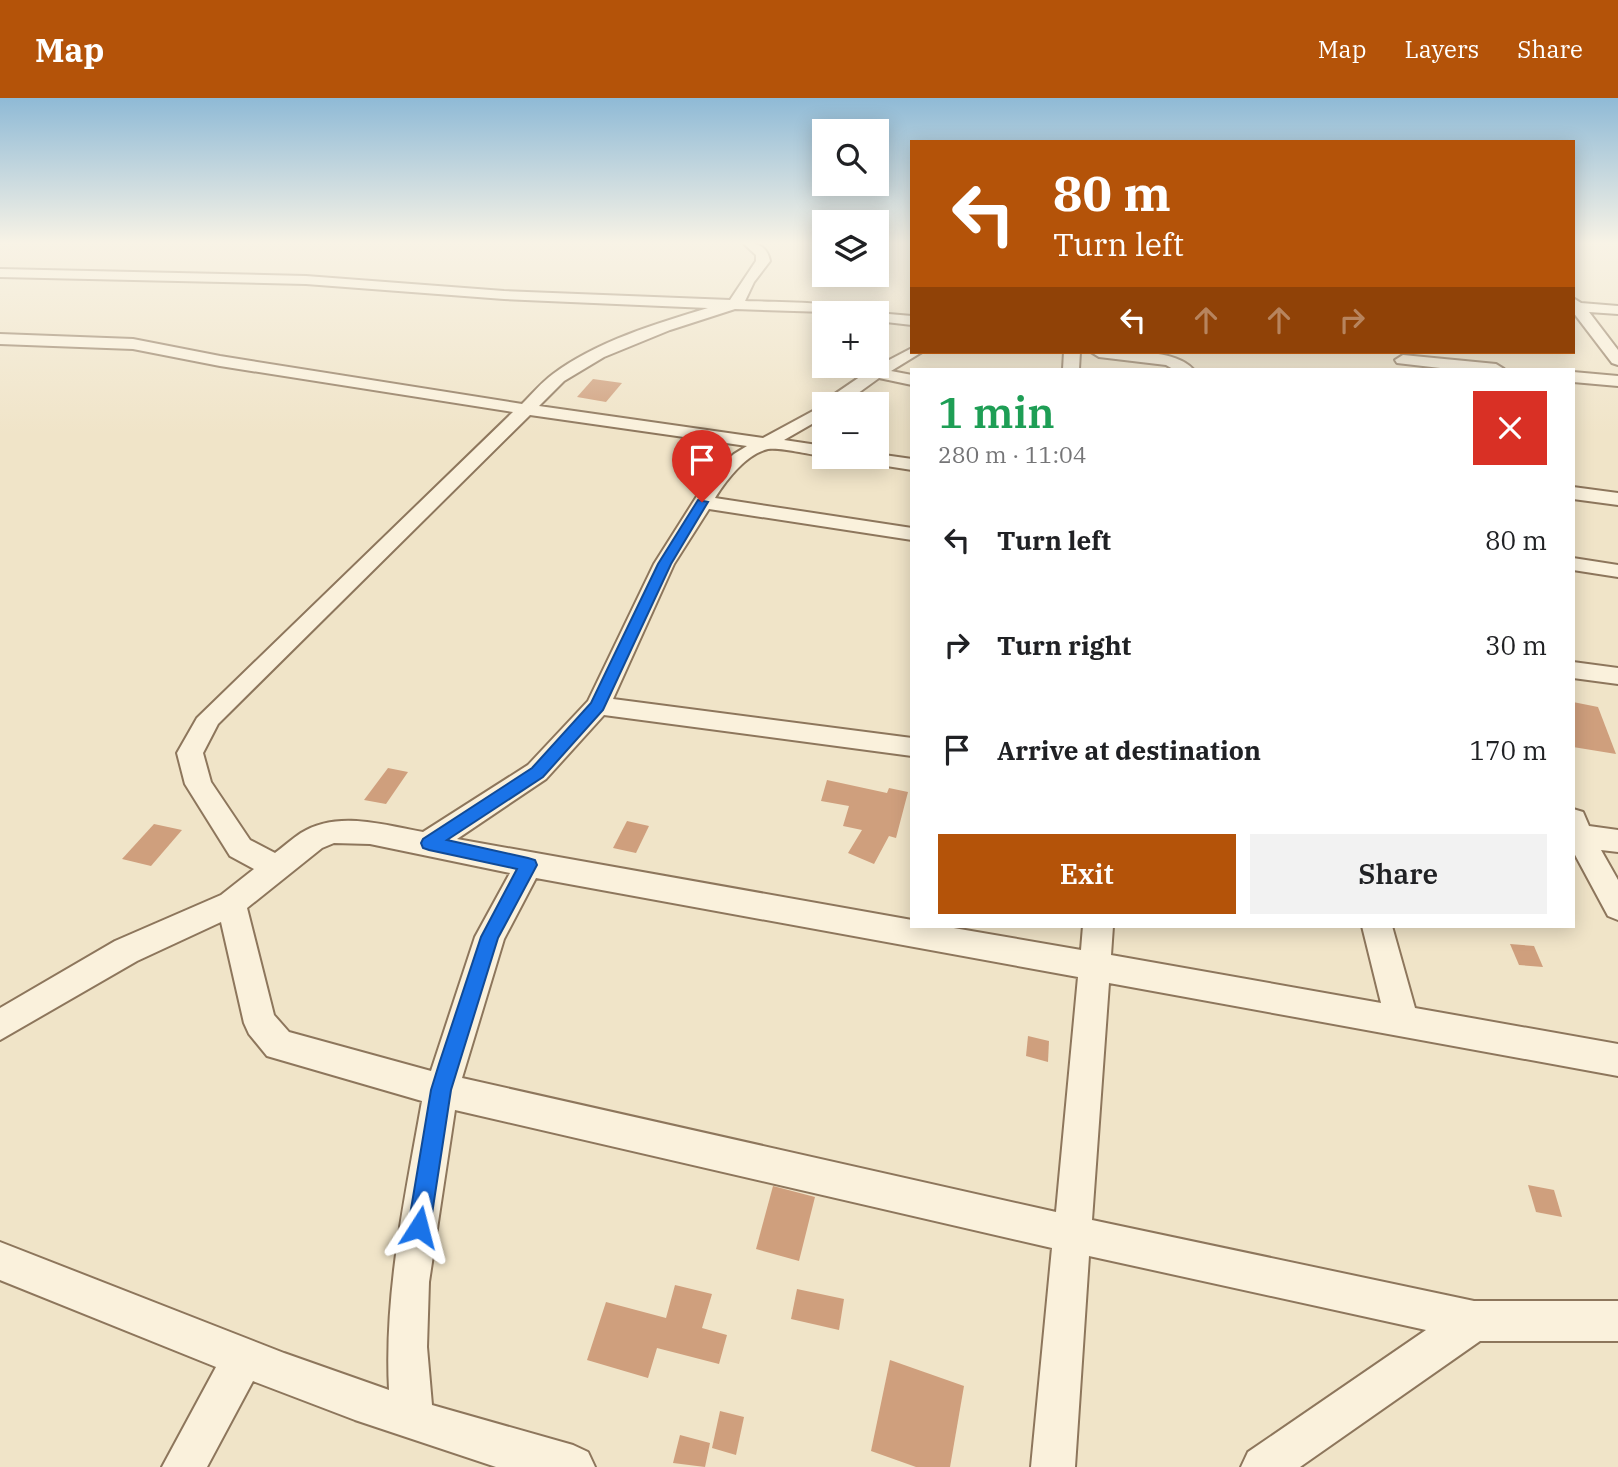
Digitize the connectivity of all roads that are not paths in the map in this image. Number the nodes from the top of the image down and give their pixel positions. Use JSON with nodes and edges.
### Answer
{"nodes":[{"id":1,"x":724,"y":307,"type":"edge"},
{"id":2,"x":791,"y":307,"type":"edge"},
{"id":3,"x":1577,"y":307,"type":"edge"},
{"id":4,"x":1596,"y":307,"type":"edge"},
{"id":5,"x":812,"y":308,"type":"edge"},
{"id":6,"x":1618,"y":310,"type":"edge"},
{"id":7,"x":889,"y":318,"type":"edge"},
{"id":8,"x":910,"y":321,"type":"edge"},
{"id":9,"x":0,"y":339,"type":"edge"},
{"id":10,"x":910,"y":354,"type":"edge"},
{"id":11,"x":1115,"y":354,"type":"edge"},
{"id":12,"x":1403,"y":360,"type":"edge"},
{"id":13,"x":1618,"y":360,"type":"edge"},
{"id":14,"x":889,"y":366,"type":"edge"},
{"id":15,"x":1183,"y":368,"type":"edge"},
{"id":16,"x":1486,"y":368,"type":"edge"},
{"id":17,"x":889,"y":376,"type":"edge"},
{"id":18,"x":1575,"y":377,"type":"edge"},
{"id":19,"x":869,"y":378,"type":"edge"},
{"id":20,"x":910,"y":380,"type":"edge"},
{"id":21,"x":1618,"y":381,"type":"edge"},
{"id":22,"x":849,"y":392,"type":"edge"},
{"id":23,"x":528,"y":408,"type":"junction"},
{"id":24,"x":812,"y":419,"type":"edge"},
{"id":25,"x":767,"y":441,"type":"junction"},
{"id":26,"x":812,"y":449,"type":"edge"},
{"id":27,"x":889,"y":461,"type":"edge"},
{"id":28,"x":910,"y":465,"type":"edge"},
{"id":29,"x":1575,"y":493,"type":"edge"},
{"id":30,"x":1618,"y":499,"type":"edge"},
{"id":31,"x":702,"y":502,"type":"junction"},
{"id":32,"x":910,"y":534,"type":"edge"},
{"id":33,"x":1575,"y":564,"type":"edge"},
{"id":34,"x":1618,"y":571,"type":"edge"},
{"id":35,"x":1575,"y":670,"type":"edge"},
{"id":36,"x":1618,"y":677,"type":"edge"},
{"id":37,"x":597,"y":706,"type":"junction"},
{"id":38,"x":910,"y":747,"type":"edge"},
{"id":39,"x":1575,"y":831,"type":"edge"},
{"id":40,"x":1618,"y":841,"type":"edge"},
{"id":41,"x":429,"y":843,"type":"junction"},
{"id":42,"x":528,"y":865,"type":"junction"},
{"id":43,"x":275,"y":867,"type":"junction"},
{"id":44,"x":231,"y":904,"type":"junction"},
{"id":45,"x":1618,"y":907,"type":"edge"},
{"id":46,"x":1098,"y":928,"type":"edge"},
{"id":47,"x":1378,"y":928,"type":"edge"},
{"id":48,"x":1095,"y":966,"type":"junction"},
{"id":49,"x":1402,"y":1021,"type":"junction"},
{"id":50,"x":0,"y":1025,"type":"edge"},
{"id":51,"x":1618,"y":1060,"type":"edge"},
{"id":52,"x":441,"y":1090,"type":"junction"},
{"id":53,"x":1072,"y":1234,"type":"junction"},
{"id":54,"x":0,"y":1261,"type":"edge"},
{"id":55,"x":1474,"y":1321,"type":"junction"},
{"id":56,"x":1618,"y":1321,"type":"edge"},
{"id":57,"x":244,"y":1357,"type":"junction"},
{"id":58,"x":412,"y":1419,"type":"junction"},
{"id":59,"x":524,"y":1461,"type":"edge"},
{"id":60,"x":184,"y":1467,"type":"edge"},
{"id":61,"x":573,"y":1467,"type":"edge"},
{"id":62,"x":1054,"y":1467,"type":"edge"},
{"id":63,"x":1263,"y":1467,"type":"edge"}],
"edges":[{"from":1,"to":23,"type":"street"},
{"from":2,"to":5,"type":"street"},
{"from":3,"to":13,"type":"street"},
{"from":4,"to":6,"type":"street"},
{"from":7,"to":8,"type":"street"},
{"from":9,"to":23,"type":"street"},
{"from":10,"to":14,"type":"street"},
{"from":11,"to":15,"type":"street"},
{"from":12,"to":16,"type":"street"},
{"from":17,"to":20,"type":"street"},
{"from":18,"to":21,"type":"street"},
{"from":19,"to":22,"type":"street"},
{"from":23,"to":25,"type":"street"},
{"from":23,"to":43,"type":"street"},
{"from":24,"to":25,"type":"street"},
{"from":25,"to":26,"type":"street"},
{"from":25,"to":31,"type":"street"},
{"from":27,"to":28,"type":"street"},
{"from":29,"to":30,"type":"street"},
{"from":31,"to":32,"type":"street"},
{"from":31,"to":37,"type":"street"},
{"from":33,"to":34,"type":"street"},
{"from":35,"to":36,"type":"street"},
{"from":37,"to":38,"type":"street"},
{"from":37,"to":41,"type":"street"},
{"from":39,"to":40,"type":"street"},
{"from":39,"to":45,"type":"street"},
{"from":41,"to":42,"type":"street"},
{"from":41,"to":43,"type":"street"},
{"from":42,"to":48,"type":"street"},
{"from":42,"to":52,"type":"street"},
{"from":43,"to":44,"type":"street"},
{"from":44,"to":50,"type":"street"},
{"from":44,"to":52,"type":"street"},
{"from":46,"to":48,"type":"street"},
{"from":47,"to":49,"type":"street"},
{"from":48,"to":49,"type":"street"},
{"from":48,"to":53,"type":"street"},
{"from":49,"to":51,"type":"street"},
{"from":52,"to":53,"type":"street"},
{"from":52,"to":58,"type":"street"},
{"from":53,"to":55,"type":"street"},
{"from":53,"to":62,"type":"street"},
{"from":54,"to":57,"type":"street"},
{"from":55,"to":56,"type":"street"},
{"from":55,"to":63,"type":"street"},
{"from":57,"to":58,"type":"street"},
{"from":57,"to":60,"type":"street"},
{"from":58,"to":59,"type":"street"},
{"from":59,"to":61,"type":"street"}]}
